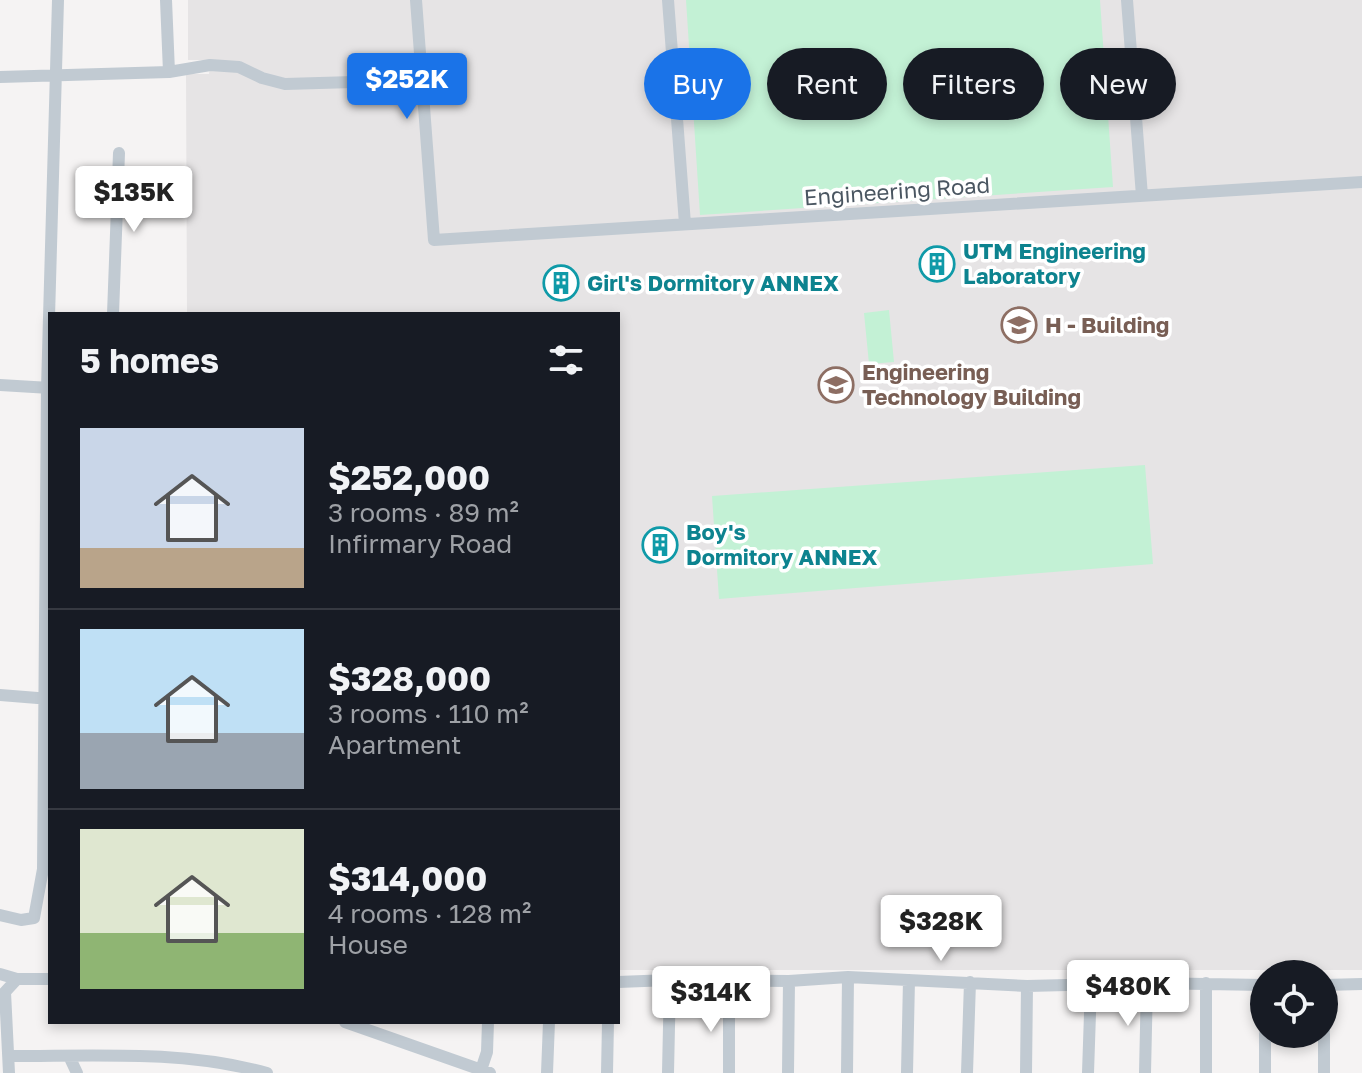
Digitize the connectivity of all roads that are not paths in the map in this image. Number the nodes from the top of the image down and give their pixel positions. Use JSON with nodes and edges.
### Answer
{"nodes":[{"id":1,"x":58,"y":0,"type":"edge"},
{"id":2,"x":166,"y":0,"type":"edge"},
{"id":3,"x":416,"y":0,"type":"edge"},
{"id":4,"x":668,"y":0,"type":"edge"},
{"id":5,"x":1127,"y":0,"type":"edge"},
{"id":6,"x":169,"y":72,"type":"junction"},
{"id":7,"x":0,"y":77,"type":"edge"},
{"id":8,"x":56,"y":77,"type":"junction"},
{"id":9,"x":422,"y":80,"type":"junction"},
{"id":10,"x":119,"y":153,"type":"dead end"},
{"id":11,"x":1362,"y":182,"type":"edge"},
{"id":12,"x":1142,"y":196,"type":"junction"},
{"id":13,"x":685,"y":224,"type":"junction"},
{"id":14,"x":50,"y":312,"type":"edge"},
{"id":15,"x":113,"y":312,"type":"edge"},
{"id":16,"x":0,"y":385,"type":"edge"},
{"id":17,"x":48,"y":388,"type":"edge"},
{"id":18,"x":0,"y":695,"type":"edge"},
{"id":19,"x":47,"y":699,"type":"edge"},
{"id":20,"x":0,"y":915,"type":"edge"},
{"id":21,"x":0,"y":974,"type":"edge"},
{"id":22,"x":848,"y":977,"type":"junction"},
{"id":23,"x":17,"y":979,"type":"junction"},
{"id":24,"x":48,"y":979,"type":"edge"},
{"id":25,"x":670,"y":980,"type":"junction"},
{"id":26,"x":720,"y":980,"type":"junction"},
{"id":27,"x":909,"y":980,"type":"junction"},
{"id":28,"x":738,"y":981,"type":"junction"},
{"id":29,"x":789,"y":981,"type":"junction"},
{"id":30,"x":620,"y":982,"type":"edge"},
{"id":31,"x":970,"y":982,"type":"junction"},
{"id":32,"x":1147,"y":983,"type":"junction"},
{"id":33,"x":1206,"y":983,"type":"junction"},
{"id":34,"x":1091,"y":984,"type":"junction"},
{"id":35,"x":1362,"y":984,"type":"edge"},
{"id":36,"x":1250,"y":985,"type":"edge"},
{"id":37,"x":1338,"y":985,"type":"edge"},
{"id":38,"x":1027,"y":986,"type":"junction"},
{"id":39,"x":729,"y":994,"type":"junction"},
{"id":40,"x":351,"y":1024,"type":"edge"},
{"id":41,"x":488,"y":1024,"type":"edge"},
{"id":42,"x":549,"y":1024,"type":"edge"},
{"id":43,"x":608,"y":1024,"type":"edge"},
{"id":44,"x":1265,"y":1048,"type":"edge"},
{"id":45,"x":1324,"y":1048,"type":"edge"},
{"id":46,"x":9,"y":1056,"type":"junction"},
{"id":47,"x":69,"y":1056,"type":"junction"},
{"id":48,"x":484,"y":1072,"type":"edge"},
{"id":49,"x":9,"y":1073,"type":"edge"},
{"id":50,"x":77,"y":1073,"type":"edge"},
{"id":51,"x":267,"y":1073,"type":"edge"},
{"id":52,"x":547,"y":1073,"type":"edge"},
{"id":53,"x":607,"y":1073,"type":"edge"},
{"id":54,"x":668,"y":1073,"type":"edge"},
{"id":55,"x":729,"y":1073,"type":"edge"},
{"id":56,"x":788,"y":1073,"type":"edge"},
{"id":57,"x":847,"y":1073,"type":"edge"},
{"id":58,"x":907,"y":1073,"type":"edge"},
{"id":59,"x":967,"y":1073,"type":"edge"},
{"id":60,"x":1026,"y":1073,"type":"edge"},
{"id":61,"x":1088,"y":1073,"type":"edge"},
{"id":62,"x":1145,"y":1073,"type":"edge"},
{"id":63,"x":1206,"y":1073,"type":"edge"},
{"id":64,"x":1265,"y":1073,"type":"edge"},
{"id":65,"x":1324,"y":1073,"type":"edge"}],
"edges":[{"from":1,"to":8,"type":"street"},
{"from":2,"to":6,"type":"street"},
{"from":3,"to":9,"type":"street"},
{"from":4,"to":13,"type":"street"},
{"from":5,"to":12,"type":"street"},
{"from":6,"to":8,"type":"street"},
{"from":6,"to":9,"type":"street"},
{"from":7,"to":8,"type":"street"},
{"from":8,"to":14,"type":"street"},
{"from":9,"to":13,"type":"street","name":"Engineering Road"},
{"from":10,"to":15,"type":"street"},
{"from":11,"to":12,"type":"street","name":"Engineering Road"},
{"from":12,"to":13,"type":"street","name":"Engineering Road"},
{"from":16,"to":17,"type":"street"},
{"from":17,"to":19,"type":"street"},
{"from":18,"to":19,"type":"street"},
{"from":19,"to":20,"type":"street"},
{"from":21,"to":23,"type":"street"},
{"from":22,"to":27,"type":"street"},
{"from":22,"to":29,"type":"street"},
{"from":22,"to":57,"type":"street"},
{"from":23,"to":24,"type":"street"},
{"from":23,"to":46,"type":"street"},
{"from":25,"to":26,"type":"street"},
{"from":25,"to":30,"type":"street"},
{"from":25,"to":54,"type":"street"},
{"from":26,"to":28,"type":"street"},
{"from":26,"to":39,"type":"street"},
{"from":27,"to":31,"type":"street"},
{"from":27,"to":58,"type":"street"},
{"from":28,"to":29,"type":"street"},
{"from":28,"to":39,"type":"street"},
{"from":29,"to":56,"type":"street"},
{"from":31,"to":38,"type":"street"},
{"from":31,"to":59,"type":"street"},
{"from":32,"to":33,"type":"street"},
{"from":32,"to":34,"type":"street"},
{"from":32,"to":62,"type":"street"},
{"from":33,"to":36,"type":"street"},
{"from":33,"to":63,"type":"street"},
{"from":34,"to":38,"type":"street"},
{"from":34,"to":61,"type":"street"},
{"from":35,"to":37,"type":"street"},
{"from":38,"to":60,"type":"street"},
{"from":39,"to":55,"type":"street"},
{"from":40,"to":48,"type":"street"},
{"from":41,"to":48,"type":"street"},
{"from":42,"to":52,"type":"street"},
{"from":43,"to":53,"type":"street"},
{"from":44,"to":64,"type":"street"},
{"from":45,"to":65,"type":"street"},
{"from":46,"to":47,"type":"street"},
{"from":46,"to":49,"type":"street"},
{"from":47,"to":50,"type":"street"},
{"from":47,"to":51,"type":"street"}]}
